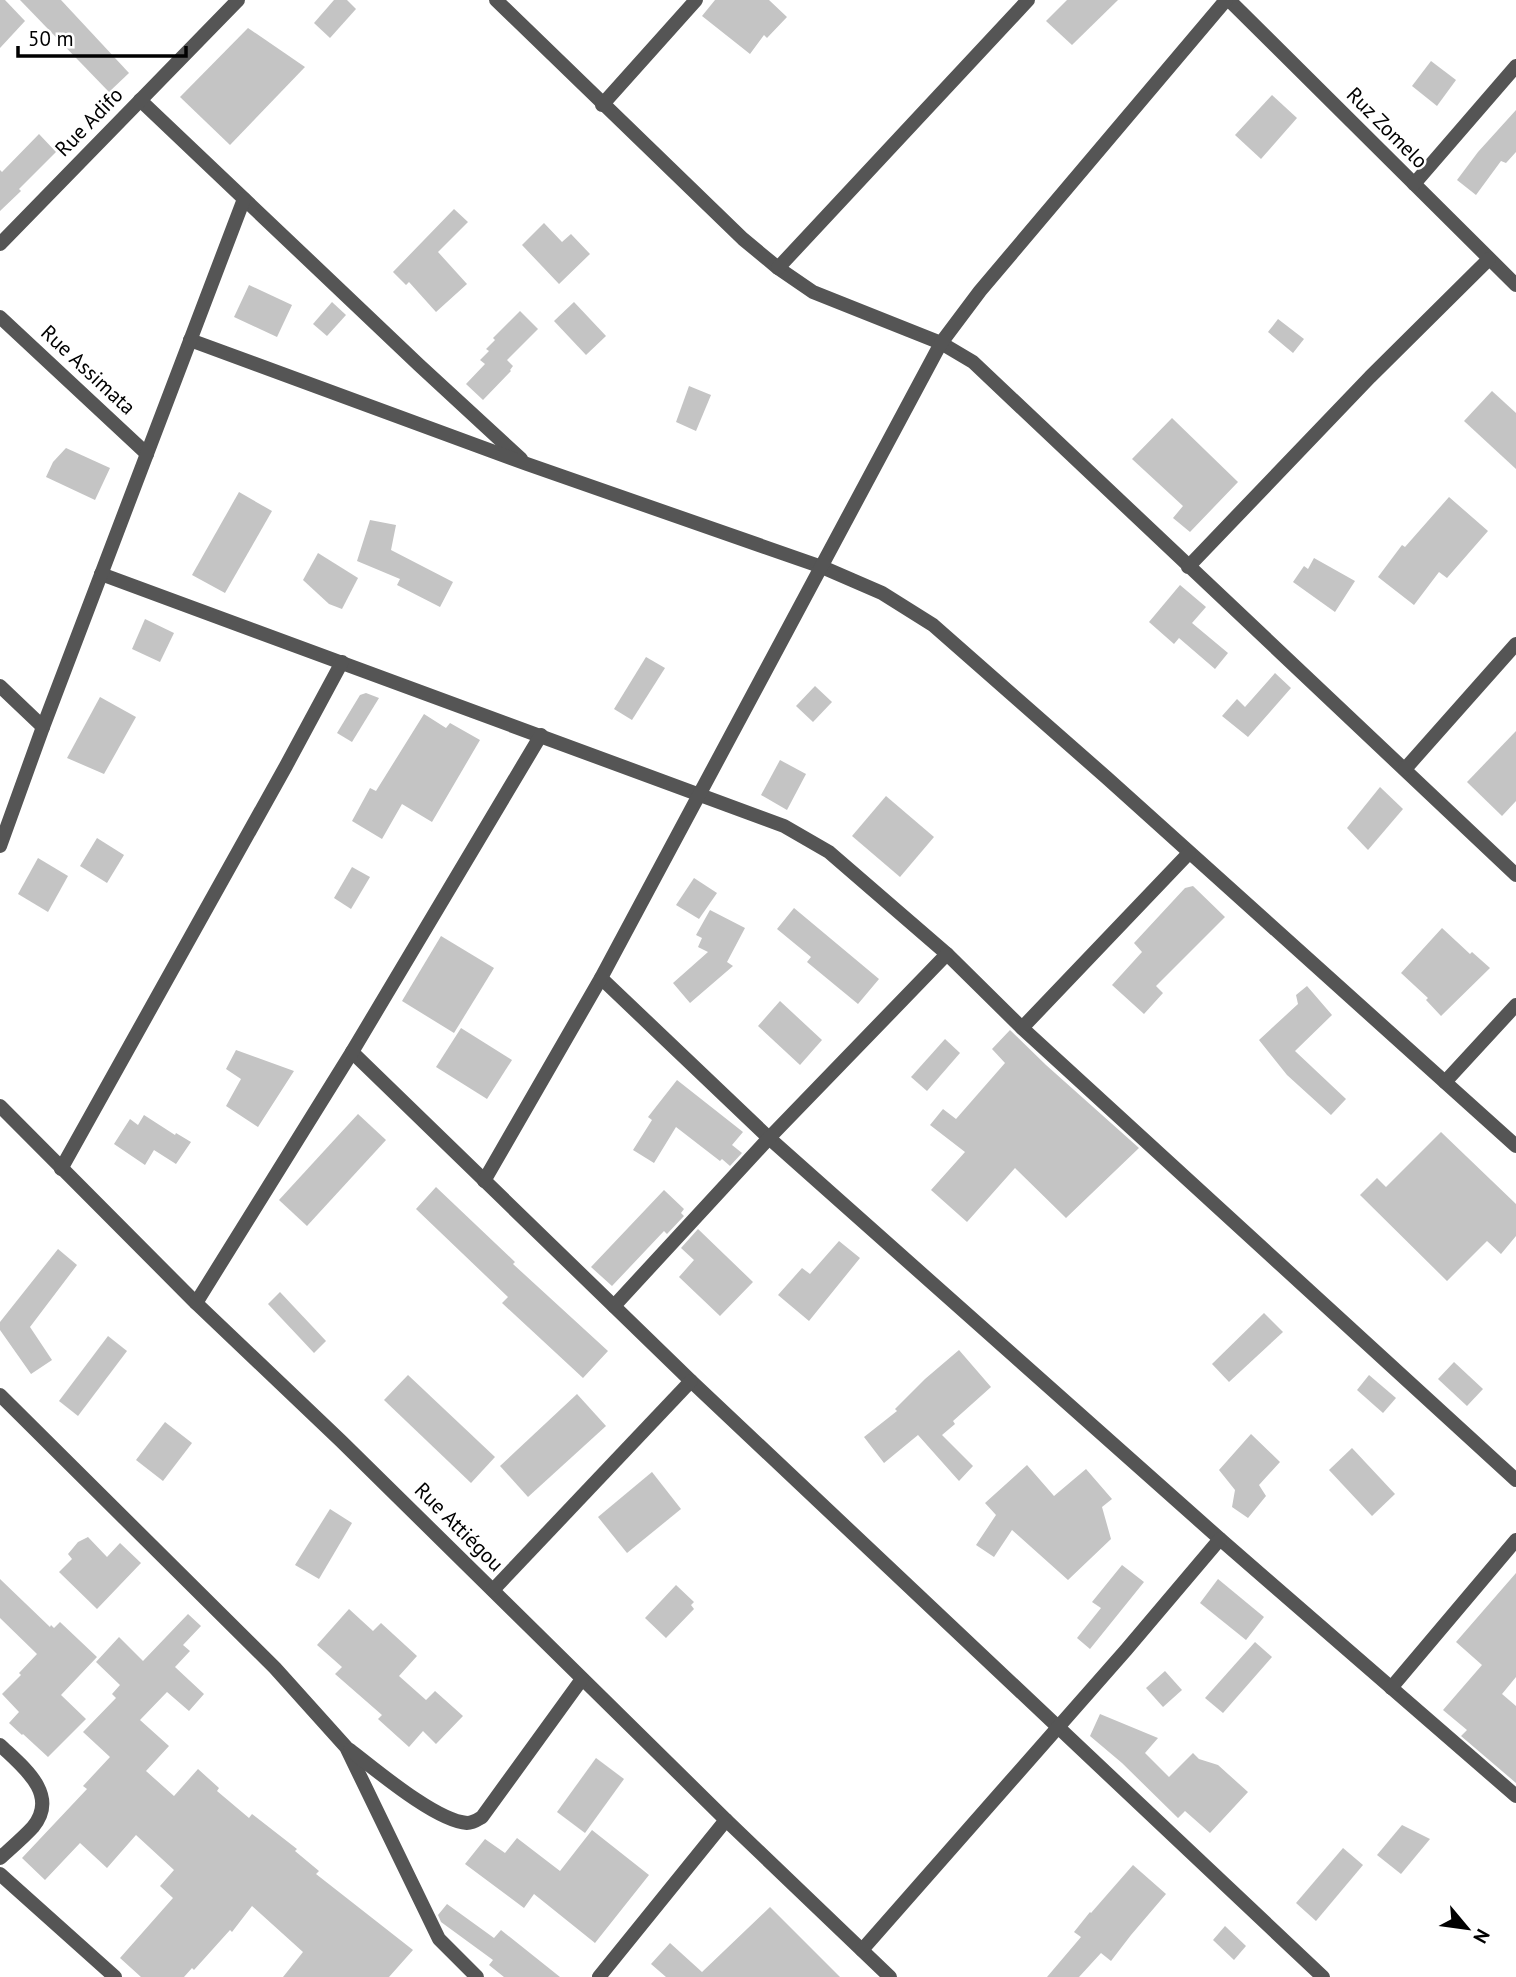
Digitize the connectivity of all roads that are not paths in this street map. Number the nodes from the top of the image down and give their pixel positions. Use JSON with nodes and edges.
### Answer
{"nodes":[{"id":1,"x":238,"y":0,"type":"edge"},
{"id":2,"x":496,"y":0,"type":"edge"},
{"id":3,"x":696,"y":0,"type":"edge"},
{"id":4,"x":1028,"y":0,"type":"edge"},
{"id":5,"x":1228,"y":0,"type":"edge"},
{"id":6,"x":1516,"y":66,"type":"edge"},
{"id":7,"x":140,"y":100,"type":"junction"},
{"id":8,"x":602,"y":105,"type":"junction"},
{"id":9,"x":1414,"y":184,"type":"junction"},
{"id":10,"x":244,"y":199,"type":"junction"},
{"id":11,"x":0,"y":244,"type":"edge"},
{"id":12,"x":1489,"y":259,"type":"junction"},
{"id":13,"x":778,"y":268,"type":"junction"},
{"id":14,"x":1516,"y":285,"type":"edge"},
{"id":15,"x":0,"y":317,"type":"edge"},
{"id":16,"x":190,"y":340,"type":"junction"},
{"id":17,"x":941,"y":343,"type":"junction"},
{"id":18,"x":147,"y":454,"type":"junction"},
{"id":19,"x":527,"y":464,"type":"junction"},
{"id":20,"x":822,"y":567,"type":"junction"},
{"id":21,"x":1188,"y":567,"type":"junction"},
{"id":22,"x":101,"y":574,"type":"junction"},
{"id":23,"x":1516,"y":645,"type":"edge"},
{"id":24,"x":342,"y":662,"type":"junction"},
{"id":25,"x":0,"y":686,"type":"edge"},
{"id":26,"x":43,"y":727,"type":"junction"},
{"id":27,"x":541,"y":736,"type":"junction"},
{"id":28,"x":1405,"y":769,"type":"junction"},
{"id":29,"x":698,"y":794,"type":"junction"},
{"id":30,"x":0,"y":846,"type":"edge"},
{"id":31,"x":1189,"y":853,"type":"junction"},
{"id":32,"x":1516,"y":875,"type":"edge"},
{"id":33,"x":947,"y":954,"type":"junction"},
{"id":34,"x":601,"y":978,"type":"junction"},
{"id":35,"x":1516,"y":1005,"type":"edge"},
{"id":36,"x":1022,"y":1028,"type":"junction"},
{"id":37,"x":352,"y":1052,"type":"junction"},
{"id":38,"x":1445,"y":1082,"type":"junction"},
{"id":39,"x":0,"y":1106,"type":"edge"},
{"id":40,"x":769,"y":1138,"type":"junction"},
{"id":41,"x":1516,"y":1146,"type":"edge"},
{"id":42,"x":61,"y":1169,"type":"junction"},
{"id":43,"x":484,"y":1181,"type":"junction"},
{"id":44,"x":196,"y":1303,"type":"junction"},
{"id":45,"x":614,"y":1306,"type":"junction"},
{"id":46,"x":691,"y":1381,"type":"junction"},
{"id":47,"x":0,"y":1395,"type":"edge"},
{"id":48,"x":1516,"y":1480,"type":"edge"},
{"id":49,"x":1220,"y":1539,"type":"junction"},
{"id":50,"x":1516,"y":1540,"type":"edge"},
{"id":51,"x":492,"y":1590,"type":"junction"},
{"id":52,"x":582,"y":1679,"type":"junction"},
{"id":53,"x":1391,"y":1688,"type":"junction"},
{"id":54,"x":1056,"y":1727,"type":"junction"},
{"id":55,"x":0,"y":1745,"type":"edge"},
{"id":56,"x":346,"y":1747,"type":"junction"},
{"id":57,"x":1516,"y":1796,"type":"edge"},
{"id":58,"x":726,"y":1820,"type":"junction"},
{"id":59,"x":0,"y":1858,"type":"edge"},
{"id":60,"x":0,"y":1874,"type":"edge"},
{"id":61,"x":862,"y":1950,"type":"junction"},
{"id":62,"x":115,"y":1977,"type":"edge"},
{"id":63,"x":477,"y":1977,"type":"edge"},
{"id":64,"x":599,"y":1977,"type":"edge"},
{"id":65,"x":890,"y":1977,"type":"edge"},
{"id":66,"x":1323,"y":1977,"type":"edge"}],
"edges":[{"from":1,"to":7,"type":"street","name":"Rue Adifo"},
{"from":2,"to":8,"type":"street"},
{"from":3,"to":8,"type":"street"},
{"from":4,"to":13,"type":"street"},
{"from":5,"to":9,"type":"street","name":"Ruz Zomelo"},
{"from":5,"to":17,"type":"street"},
{"from":6,"to":9,"type":"street"},
{"from":7,"to":10,"type":"street"},
{"from":7,"to":11,"type":"street","name":"Rue Adifo"},
{"from":8,"to":13,"type":"street"},
{"from":9,"to":12,"type":"street","name":"Ruz Zomelo"},
{"from":10,"to":16,"type":"street"},
{"from":10,"to":19,"type":"street"},
{"from":12,"to":14,"type":"street","name":"Ruz Zomelo"},
{"from":12,"to":21,"type":"street"},
{"from":13,"to":17,"type":"street"},
{"from":15,"to":18,"type":"street","name":"Rue Assimata"},
{"from":16,"to":18,"type":"street"},
{"from":16,"to":19,"type":"street"},
{"from":17,"to":20,"type":"street"},
{"from":17,"to":21,"type":"street"},
{"from":18,"to":22,"type":"street"},
{"from":19,"to":20,"type":"street"},
{"from":20,"to":29,"type":"street"},
{"from":20,"to":31,"type":"street"},
{"from":21,"to":28,"type":"street"},
{"from":22,"to":24,"type":"street"},
{"from":22,"to":26,"type":"street"},
{"from":23,"to":28,"type":"street"},
{"from":24,"to":27,"type":"street"},
{"from":24,"to":42,"type":"street"},
{"from":25,"to":26,"type":"street"},
{"from":26,"to":30,"type":"street"},
{"from":27,"to":29,"type":"street"},
{"from":27,"to":37,"type":"street"},
{"from":28,"to":32,"type":"street"},
{"from":29,"to":33,"type":"street"},
{"from":29,"to":34,"type":"street"},
{"from":31,"to":36,"type":"street"},
{"from":31,"to":38,"type":"street"},
{"from":33,"to":36,"type":"street"},
{"from":33,"to":40,"type":"street"},
{"from":34,"to":40,"type":"street"},
{"from":34,"to":43,"type":"street"},
{"from":35,"to":38,"type":"street"},
{"from":36,"to":48,"type":"street"},
{"from":37,"to":43,"type":"street"},
{"from":37,"to":44,"type":"street"},
{"from":38,"to":41,"type":"street"},
{"from":39,"to":42,"type":"street","name":"Rue Attiégou"},
{"from":40,"to":45,"type":"street"},
{"from":40,"to":49,"type":"street"},
{"from":42,"to":44,"type":"street","name":"Rue Attiégou"},
{"from":43,"to":45,"type":"street"},
{"from":44,"to":51,"type":"street","name":"Rue Attiégou"},
{"from":45,"to":46,"type":"street"},
{"from":46,"to":51,"type":"street"},
{"from":46,"to":54,"type":"street"},
{"from":47,"to":56,"type":"street"},
{"from":49,"to":53,"type":"street"},
{"from":49,"to":54,"type":"street"},
{"from":50,"to":53,"type":"street"},
{"from":51,"to":52,"type":"street","name":"Rue Attiégou"},
{"from":52,"to":56,"type":"street"},
{"from":52,"to":58,"type":"street","name":"Rue Attiégou"},
{"from":53,"to":57,"type":"street"},
{"from":54,"to":61,"type":"street"},
{"from":54,"to":66,"type":"street"},
{"from":55,"to":59,"type":"street"},
{"from":56,"to":63,"type":"street"},
{"from":58,"to":61,"type":"street","name":"Rue Attiégou"},
{"from":58,"to":64,"type":"street"},
{"from":60,"to":62,"type":"street"},
{"from":61,"to":65,"type":"street","name":"Rue Attiégou"}]}
